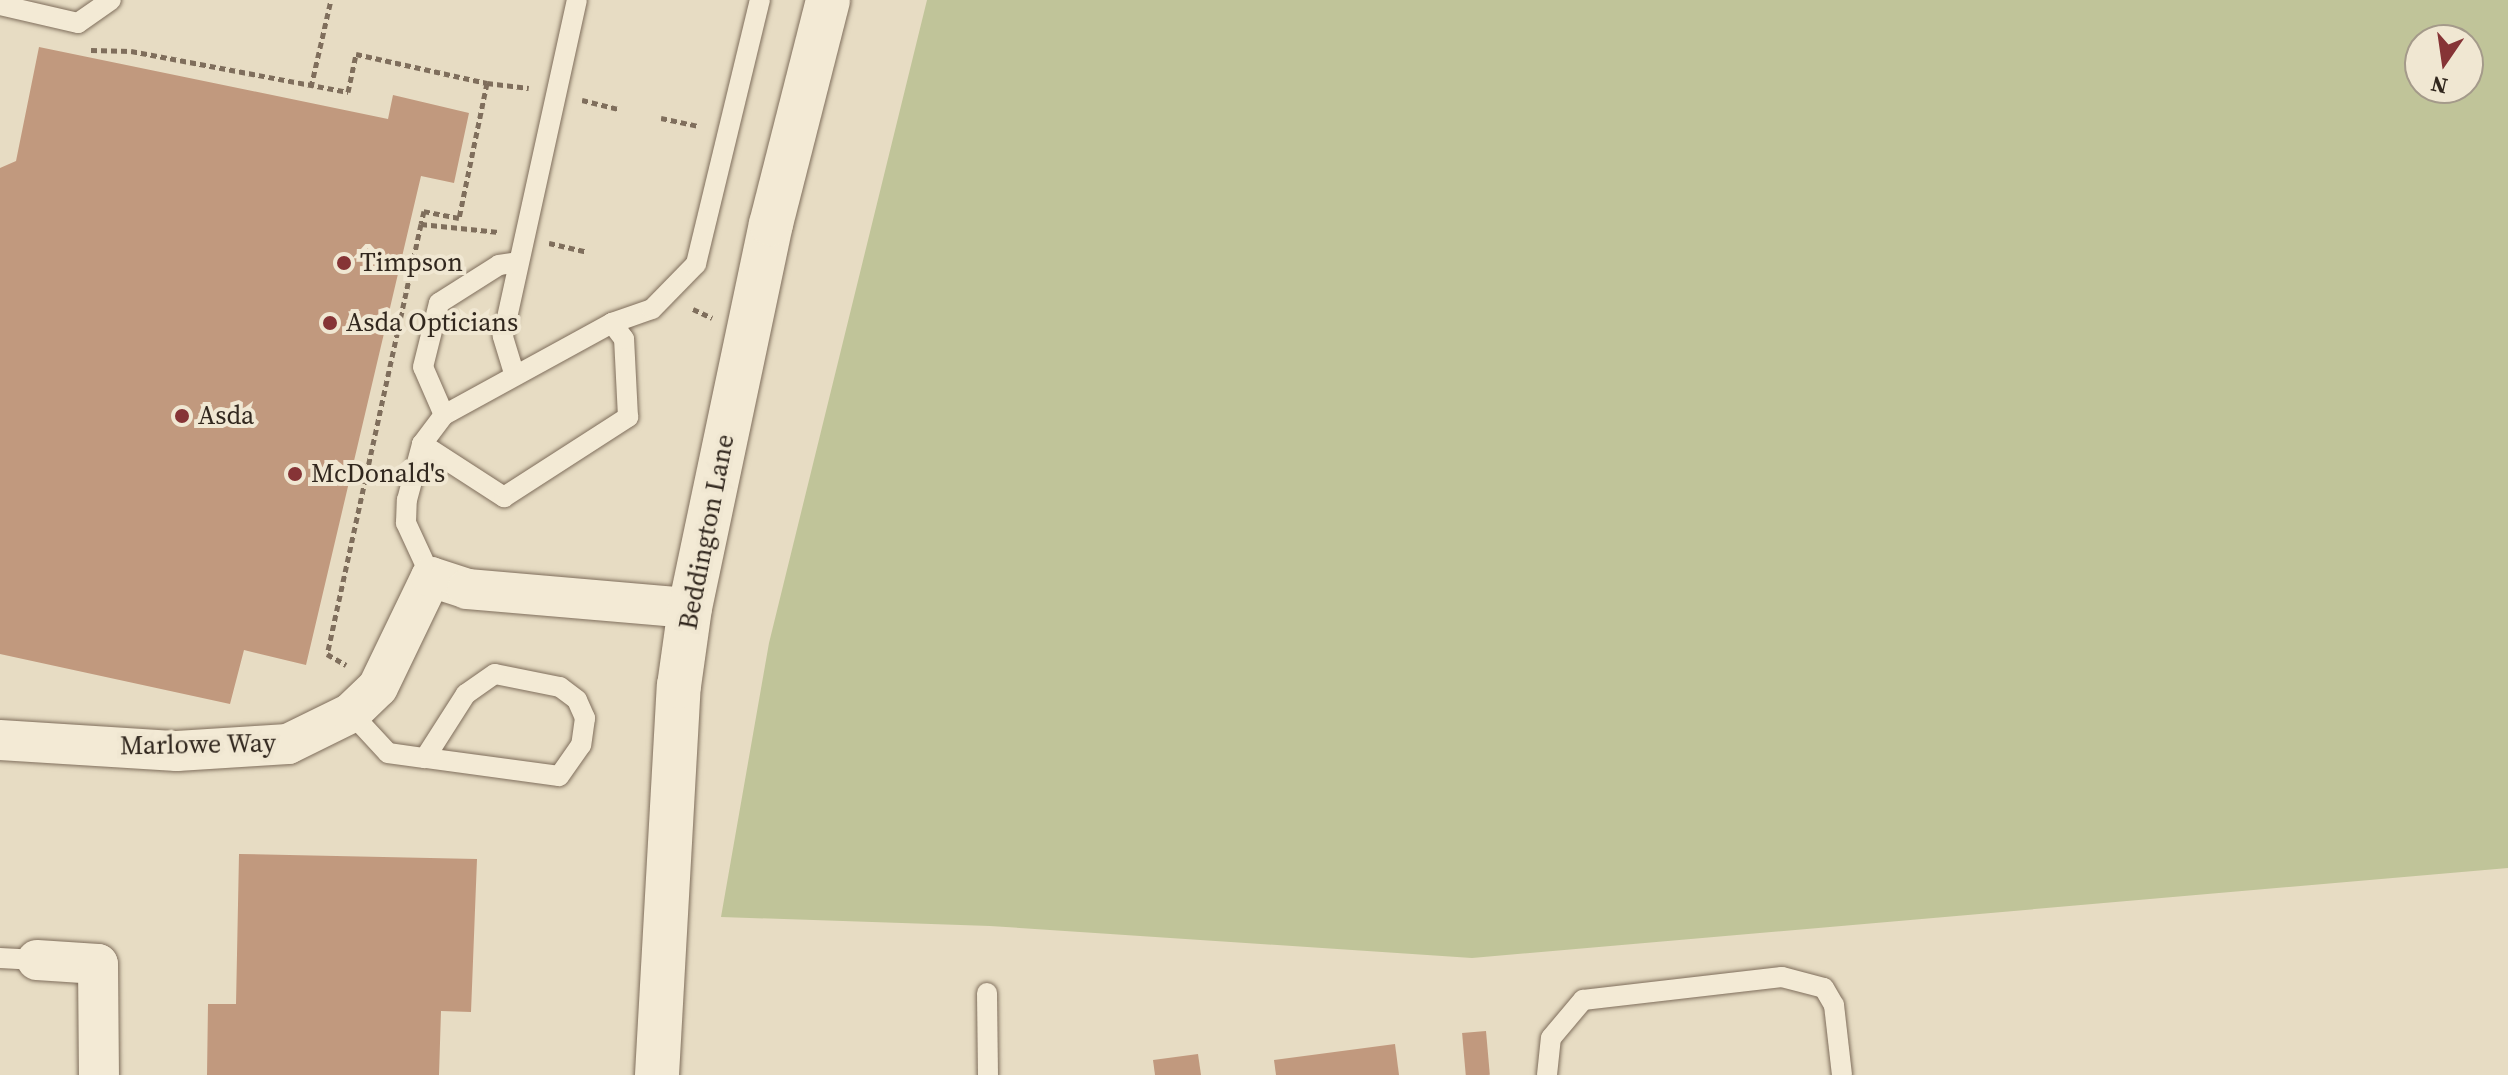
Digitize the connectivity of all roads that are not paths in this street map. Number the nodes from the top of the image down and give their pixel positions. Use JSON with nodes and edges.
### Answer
{"nodes":[{"id":1,"x":111,"y":0,"type":"edge"},
{"id":2,"x":577,"y":0,"type":"edge"},
{"id":3,"x":760,"y":0,"type":"edge"},
{"id":4,"x":828,"y":0,"type":"edge"},
{"id":5,"x":0,"y":5,"type":"edge"},
{"id":6,"x":518,"y":262,"type":"junction"},
{"id":7,"x":612,"y":323,"type":"junction"},
{"id":8,"x":514,"y":373,"type":"junction"},
{"id":9,"x":444,"y":415,"type":"junction"},
{"id":10,"x":422,"y":444,"type":"junction"},
{"id":11,"x":431,"y":577,"type":"junction"},
{"id":12,"x":690,"y":608,"type":"junction"},
{"id":13,"x":351,"y":713,"type":"junction"},
{"id":14,"x":0,"y":740,"type":"edge"},
{"id":15,"x":425,"y":758,"type":"junction"},
{"id":16,"x":18,"y":959,"type":"edge"},
{"id":17,"x":987,"y":993,"type":"dead end"},
{"id":18,"x":99,"y":1075,"type":"edge"},
{"id":19,"x":657,"y":1075,"type":"edge"},
{"id":20,"x":988,"y":1075,"type":"edge"},
{"id":21,"x":1547,"y":1075,"type":"edge"},
{"id":22,"x":1842,"y":1075,"type":"edge"}],
"edges":[{"from":1,"to":5,"type":"lane"},
{"from":2,"to":6,"type":"lane"},
{"from":3,"to":7,"type":"lane"},
{"from":4,"to":12,"type":"main road","name":"Beddington Lane"},
{"from":6,"to":8,"type":"lane"},
{"from":6,"to":9,"type":"lane"},
{"from":7,"to":8,"type":"lane"},
{"from":7,"to":10,"type":"lane"},
{"from":8,"to":9,"type":"lane"},
{"from":9,"to":10,"type":"lane"},
{"from":10,"to":11,"type":"lane"},
{"from":11,"to":12,"type":"street"},
{"from":11,"to":13,"type":"street","name":"Marlowe Way"},
{"from":12,"to":19,"type":"main road","name":"Beddington Lane"},
{"from":13,"to":14,"type":"street","name":"Marlowe Way"},
{"from":13,"to":15,"type":"lane"},
{"from":15,"to":15,"type":"lane"},
{"from":16,"to":18,"type":"street"},
{"from":17,"to":20,"type":"lane"},
{"from":21,"to":22,"type":"lane"}]}
